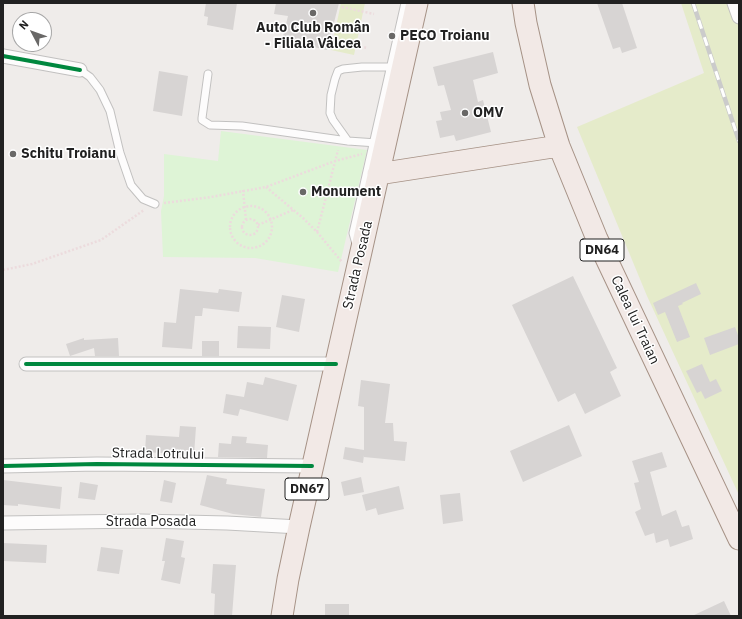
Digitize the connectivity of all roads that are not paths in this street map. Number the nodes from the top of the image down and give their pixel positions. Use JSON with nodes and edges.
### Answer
{"nodes":[{"id":1,"x":405,"y":3,"type":"edge"},
{"id":2,"x":417,"y":3,"type":"edge"},
{"id":3,"x":523,"y":3,"type":"edge"},
{"id":4,"x":734,"y":3,"type":"edge"},
{"id":5,"x":739,"y":17,"type":"edge"},
{"id":6,"x":3,"y":56,"type":"edge"},
{"id":7,"x":397,"y":67,"type":"junction"},
{"id":8,"x":80,"y":70,"type":"joint"},
{"id":9,"x":208,"y":74,"type":"dead end"},
{"id":10,"x":345,"y":140,"type":"junction"},
{"id":11,"x":380,"y":143,"type":"junction"},
{"id":12,"x":559,"y":146,"type":"junction"},
{"id":13,"x":378,"y":174,"type":"junction"},
{"id":14,"x":155,"y":204,"type":"road end"},
{"id":15,"x":359,"y":257,"type":"junction"},
{"id":16,"x":26,"y":364,"type":"dead end"},
{"id":17,"x":336,"y":364,"type":"junction"},
{"id":18,"x":3,"y":466,"type":"edge"},
{"id":19,"x":312,"y":466,"type":"junction"},
{"id":20,"x":3,"y":523,"type":"edge"},
{"id":21,"x":299,"y":527,"type":"junction"},
{"id":22,"x":739,"y":539,"type":"edge"},
{"id":23,"x":282,"y":616,"type":"edge"}],
"edges":[{"from":1,"to":7,"type":"lane"},
{"from":2,"to":7,"type":"main road","name":"Strada Posada","number":"DN67"},
{"from":3,"to":12,"type":"main road","name":"Calea lui Traian","number":"DN64"},
{"from":4,"to":5,"type":"street"},
{"from":6,"to":8,"type":"street"},
{"from":7,"to":10,"type":"lane"},
{"from":7,"to":11,"type":"main road","name":"Strada Posada","number":"DN67"},
{"from":8,"to":14,"type":"lane"},
{"from":9,"to":10,"type":"lane"},
{"from":10,"to":11,"type":"lane"},
{"from":11,"to":13,"type":"main road","name":"Strada Posada","number":"DN67"},
{"from":11,"to":15,"type":"lane"},
{"from":12,"to":13,"type":"main road"},
{"from":12,"to":22,"type":"main road","name":"Calea lui Traian","number":"DN64"},
{"from":13,"to":15,"type":"main road","name":"Strada Posada","number":"DN67"},
{"from":15,"to":17,"type":"main road","name":"Strada Posada","number":"DN67"},
{"from":16,"to":17,"type":"street"},
{"from":17,"to":19,"type":"main road","name":"Strada Posada","number":"DN67"},
{"from":18,"to":19,"type":"street","name":"Strada Lotrului"},
{"from":19,"to":21,"type":"main road","name":"Strada Posada","number":"DN67"},
{"from":20,"to":21,"type":"street","name":"Strada Posada"},
{"from":21,"to":23,"type":"main road","name":"Strada Posada","number":"DN67"}]}
